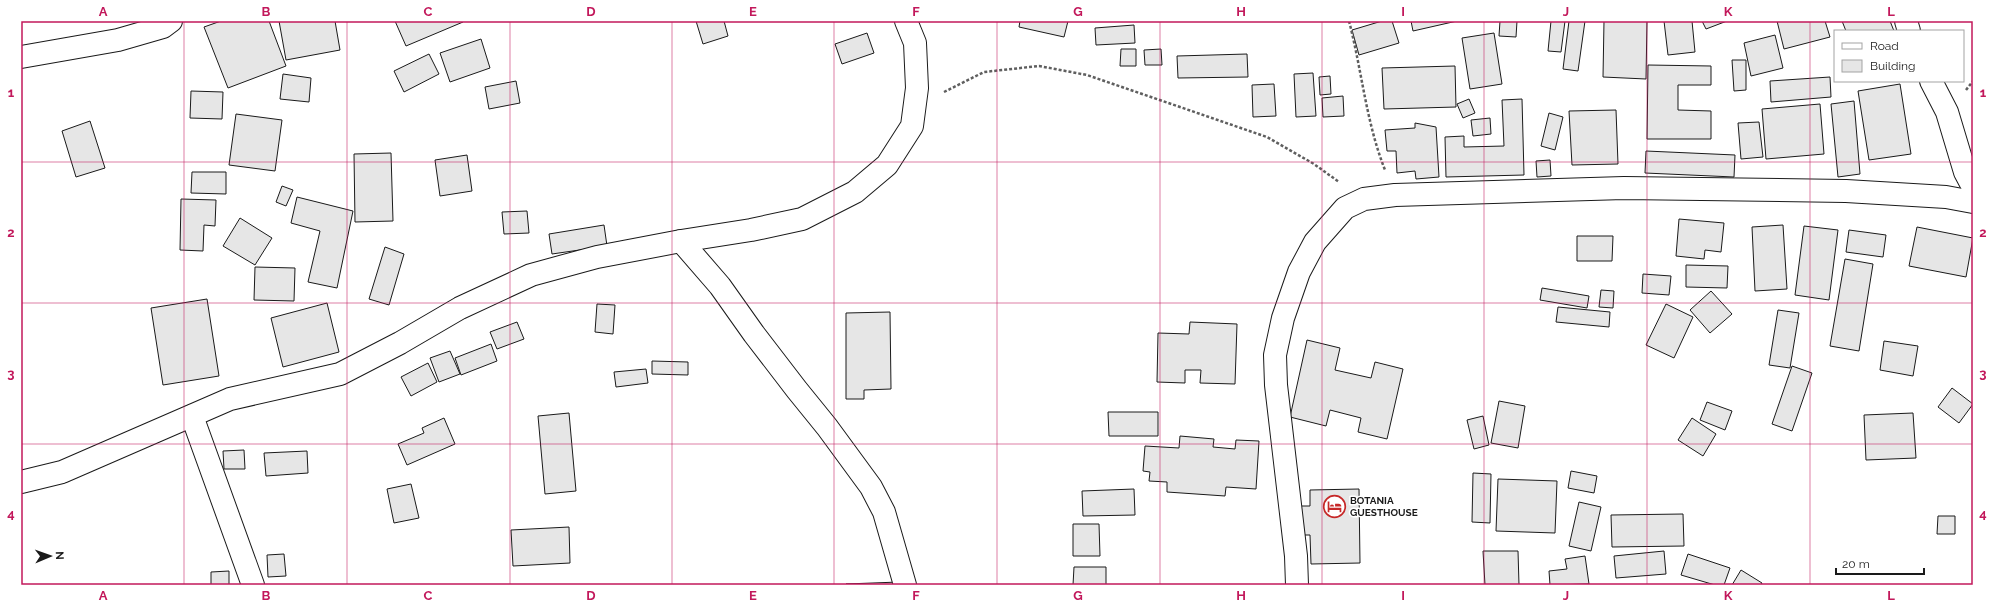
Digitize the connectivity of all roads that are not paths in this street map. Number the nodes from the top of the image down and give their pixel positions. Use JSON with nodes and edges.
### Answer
{"nodes":[{"id":1,"x":171,"y":21,"type":"edge"},
{"id":2,"x":906,"y":21,"type":"edge"},
{"id":3,"x":21,"y":57,"type":"edge"},
{"id":4,"x":1932,"y":82,"type":"edge"},
{"id":5,"x":1973,"y":187,"type":"edge"},
{"id":6,"x":1973,"y":202,"type":"edge"},
{"id":7,"x":681,"y":241,"type":"junction"},
{"id":8,"x":192,"y":416,"type":"junction"},
{"id":9,"x":21,"y":482,"type":"edge"},
{"id":10,"x":253,"y":585,"type":"edge"},
{"id":11,"x":905,"y":585,"type":"edge"},
{"id":12,"x":1297,"y":585,"type":"edge"}],
"edges":[{"from":1,"to":3,"type":"street"},
{"from":2,"to":7,"type":"street"},
{"from":4,"to":5,"type":"street"},
{"from":6,"to":12,"type":"street"},
{"from":7,"to":8,"type":"street"},
{"from":7,"to":11,"type":"street"},
{"from":8,"to":9,"type":"street"},
{"from":8,"to":10,"type":"street"}]}
